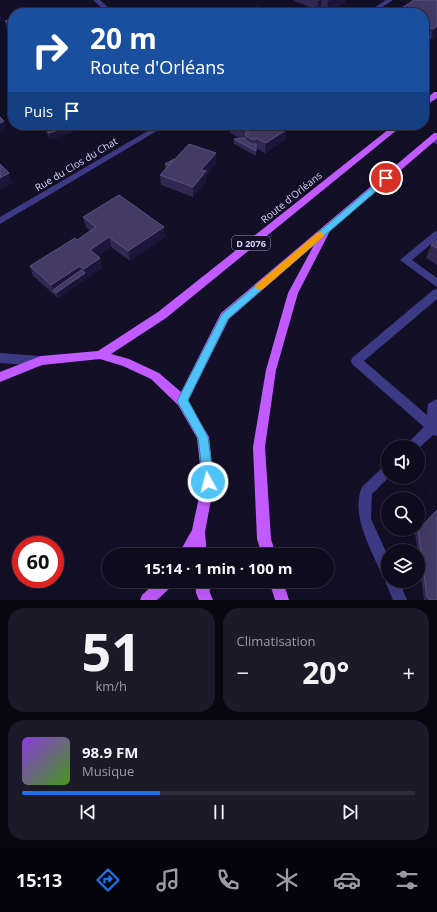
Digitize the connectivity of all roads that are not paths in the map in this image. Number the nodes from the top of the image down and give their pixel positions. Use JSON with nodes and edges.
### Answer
{"nodes":[{"id":1,"x":96,"y":0,"type":"edge"},
{"id":2,"x":390,"y":0,"type":"edge"},
{"id":3,"x":105,"y":8,"type":"edge"},
{"id":4,"x":376,"y":8,"type":"edge"},
{"id":5,"x":437,"y":94,"type":"edge"},
{"id":6,"x":429,"y":101,"type":"edge"},
{"id":7,"x":155,"y":130,"type":"edge"},
{"id":8,"x":393,"y":130,"type":"edge"},
{"id":9,"x":435,"y":139,"type":"edge"},
{"id":10,"x":0,"y":222,"type":"edge"},
{"id":11,"x":330,"y":226,"type":"junction"},
{"id":12,"x":437,"y":234,"type":"edge"},
{"id":13,"x":437,"y":283,"type":"edge"},
{"id":14,"x":437,"y":293,"type":"edge"},
{"id":15,"x":100,"y":355,"type":"junction"},
{"id":16,"x":0,"y":358,"type":"edge"},
{"id":17,"x":41,"y":361,"type":"junction"},
{"id":18,"x":0,"y":378,"type":"edge"},
{"id":19,"x":182,"y":401,"type":"junction"},
{"id":20,"x":437,"y":404,"type":"edge"},
{"id":21,"x":435,"y":429,"type":"edge"},
{"id":22,"x":421,"y":440,"type":"edge"},
{"id":23,"x":381,"y":477,"type":"edge"},
{"id":24,"x":198,"y":532,"type":"junction"},
{"id":25,"x":189,"y":548,"type":"edge"},
{"id":26,"x":199,"y":548,"type":"edge"},
{"id":27,"x":267,"y":548,"type":"edge"},
{"id":28,"x":381,"y":556,"type":"edge"},
{"id":29,"x":160,"y":588,"type":"edge"},
{"id":30,"x":203,"y":588,"type":"edge"},
{"id":31,"x":278,"y":588,"type":"edge"},
{"id":32,"x":395,"y":588,"type":"edge"},
{"id":33,"x":147,"y":600,"type":"edge"},
{"id":34,"x":206,"y":600,"type":"edge"},
{"id":35,"x":282,"y":600,"type":"edge"},
{"id":36,"x":400,"y":600,"type":"edge"}],
"edges":[{"from":1,"to":3,"type":"street"},
{"from":2,"to":4,"type":"street"},
{"from":5,"to":6,"type":"main road"},
{"from":7,"to":10,"type":"street","name":"Rue du Clos du Chat"},
{"from":8,"to":15,"type":"main road","name":"Route d'Orléans","number":"D 2076"},
{"from":9,"to":11,"type":"main road"},
{"from":11,"to":19,"type":"main road"},
{"from":11,"to":27,"type":"main road"},
{"from":12,"to":13,"type":"street"},
{"from":14,"to":21,"type":"street"},
{"from":15,"to":17,"type":"main road"},
{"from":15,"to":19,"type":"main road"},
{"from":16,"to":17,"type":"street"},
{"from":17,"to":18,"type":"main road"},
{"from":19,"to":24,"type":"main road"},
{"from":20,"to":21,"type":"street"},
{"from":21,"to":22,"type":"street"},
{"from":23,"to":28,"type":"street"},
{"from":24,"to":25,"type":"main road"},
{"from":24,"to":26,"type":"main road"},
{"from":29,"to":33,"type":"main road"},
{"from":30,"to":34,"type":"main road"},
{"from":31,"to":35,"type":"main road"},
{"from":32,"to":36,"type":"street"}]}
